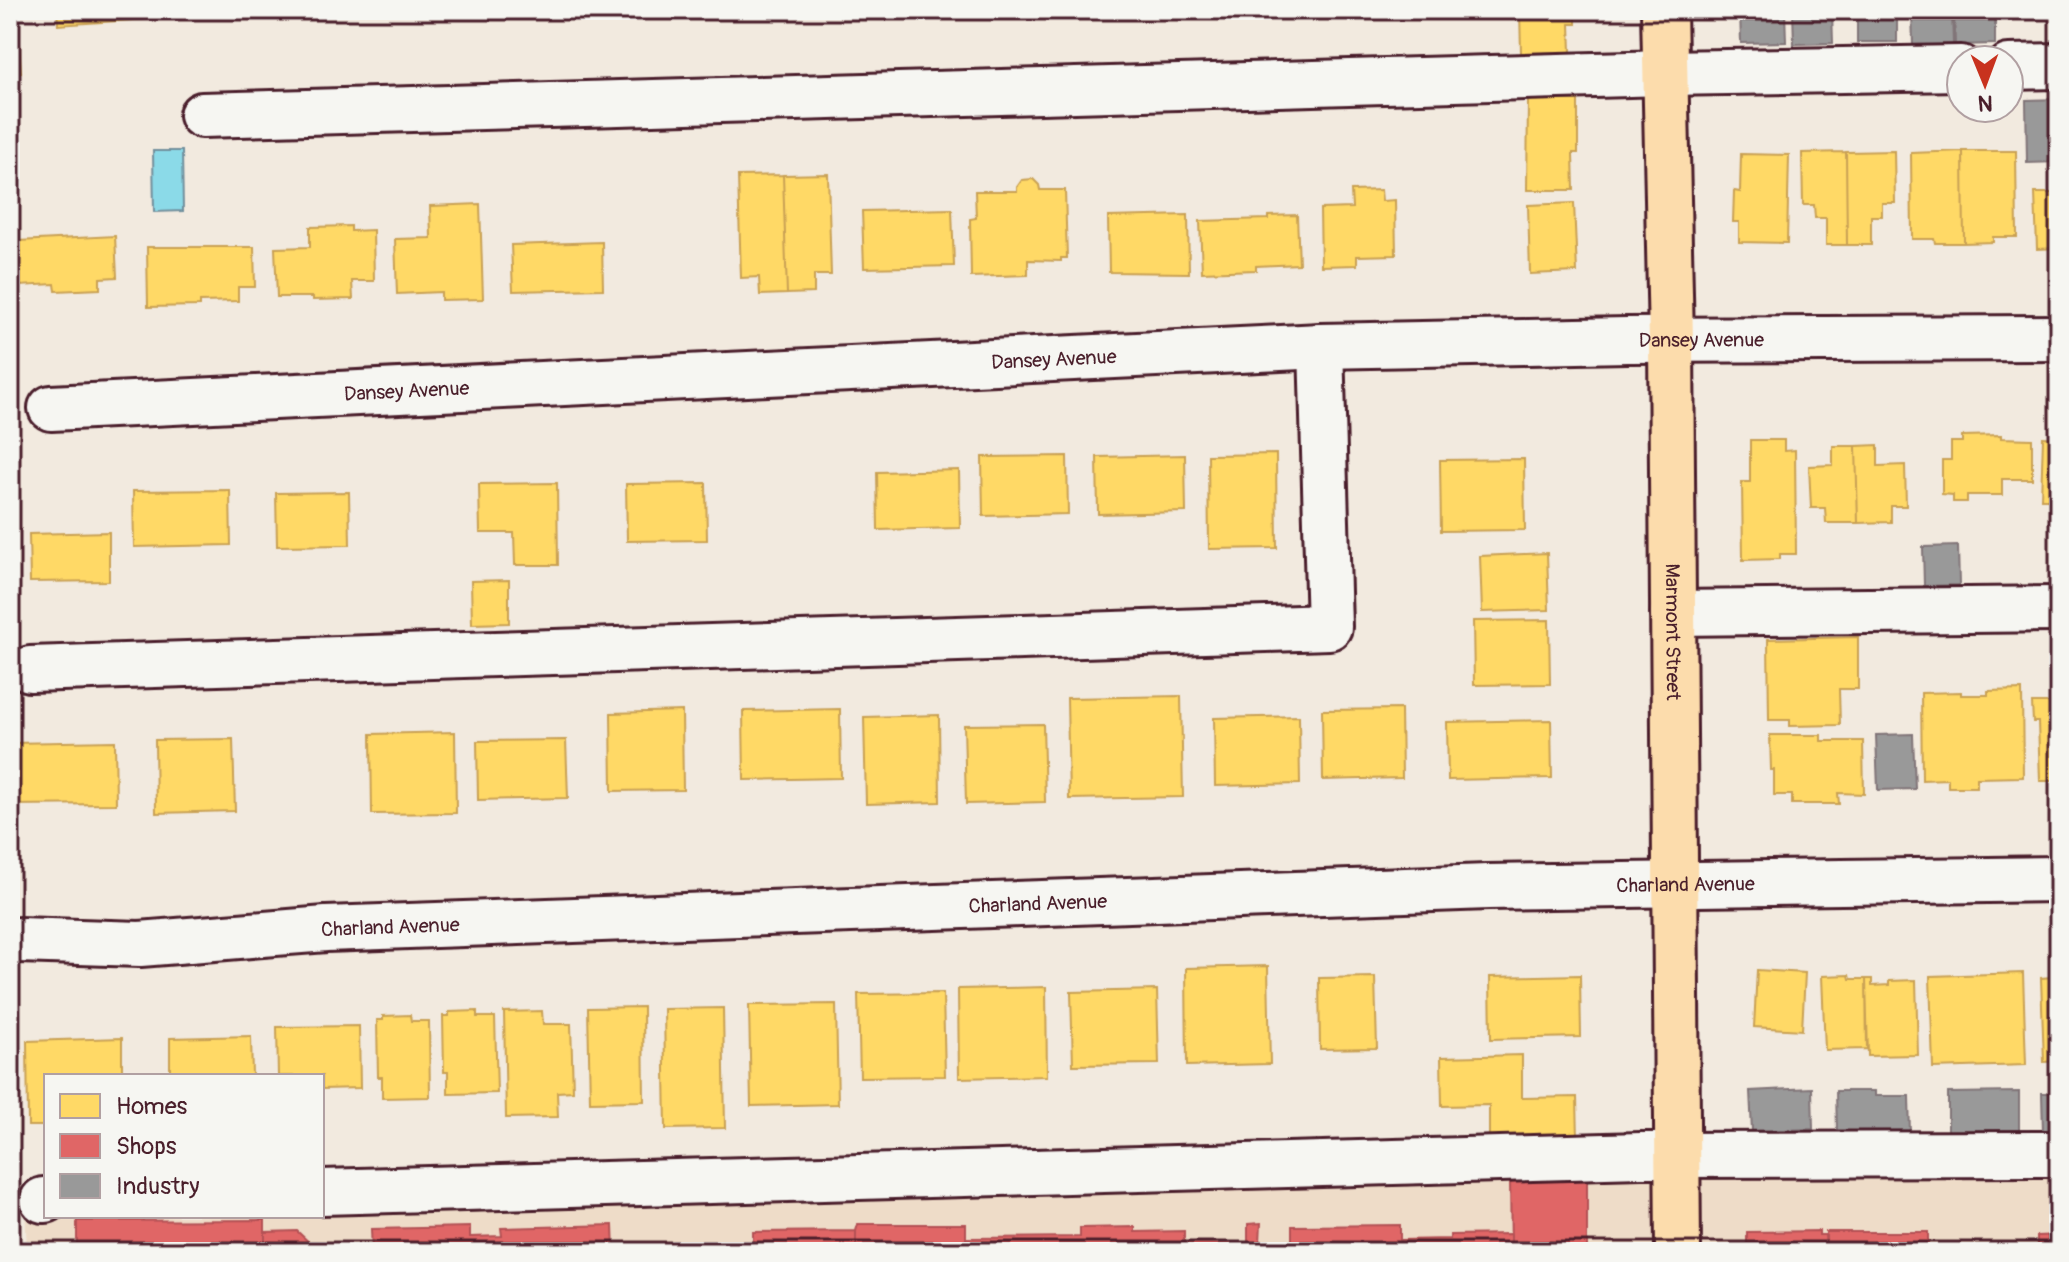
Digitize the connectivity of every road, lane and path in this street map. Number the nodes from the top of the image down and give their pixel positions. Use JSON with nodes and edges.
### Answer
{"nodes":[{"id":1,"x":1664,"y":10,"type":"edge"},
{"id":2,"x":2059,"y":66,"type":"edge"},
{"id":3,"x":2025,"y":67,"type":"edge"},
{"id":4,"x":1945,"y":68,"type":"edge"},
{"id":5,"x":1665,"y":73,"type":"junction"},
{"id":6,"x":202,"y":115,"type":"dead end"},
{"id":7,"x":2059,"y":338,"type":"edge"},
{"id":8,"x":1671,"y":341,"type":"junction"},
{"id":9,"x":1321,"y":346,"type":"junction"},
{"id":10,"x":51,"y":408,"type":"dead end"},
{"id":11,"x":2059,"y":609,"type":"edge"},
{"id":12,"x":1673,"y":613,"type":"junction"},
{"id":13,"x":30,"y":669,"type":"dead end"},
{"id":14,"x":2059,"y":879,"type":"edge"},
{"id":15,"x":1674,"y":883,"type":"junction"},
{"id":16,"x":19,"y":940,"type":"dead end"},
{"id":17,"x":1677,"y":1154,"type":"junction"},
{"id":18,"x":2059,"y":1154,"type":"edge"},
{"id":19,"x":324,"y":1192,"type":"edge"},
{"id":20,"x":1678,"y":1252,"type":"edge"}],
"edges":[{"from":1,"to":5,"type":"main road","name":"Marmont Street"},
{"from":2,"to":3,"type":"street"},
{"from":4,"to":5,"type":"street"},
{"from":5,"to":6,"type":"street"},
{"from":5,"to":8,"type":"main road","name":"Marmont Street"},
{"from":7,"to":8,"type":"street","name":"Dansey Avenue"},
{"from":8,"to":9,"type":"street","name":"Dansey Avenue"},
{"from":8,"to":12,"type":"main road","name":"Marmont Street"},
{"from":9,"to":10,"type":"street","name":"Dansey Avenue"},
{"from":9,"to":13,"type":"street"},
{"from":11,"to":12,"type":"street"},
{"from":12,"to":15,"type":"main road","name":"Marmont Street"},
{"from":14,"to":15,"type":"street","name":"Charland Avenue"},
{"from":15,"to":16,"type":"street","name":"Charland Avenue"},
{"from":15,"to":17,"type":"main road","name":"Marmont Street"},
{"from":17,"to":18,"type":"street"},
{"from":17,"to":19,"type":"street"},
{"from":17,"to":20,"type":"main road","name":"Marmont Street"}]}
